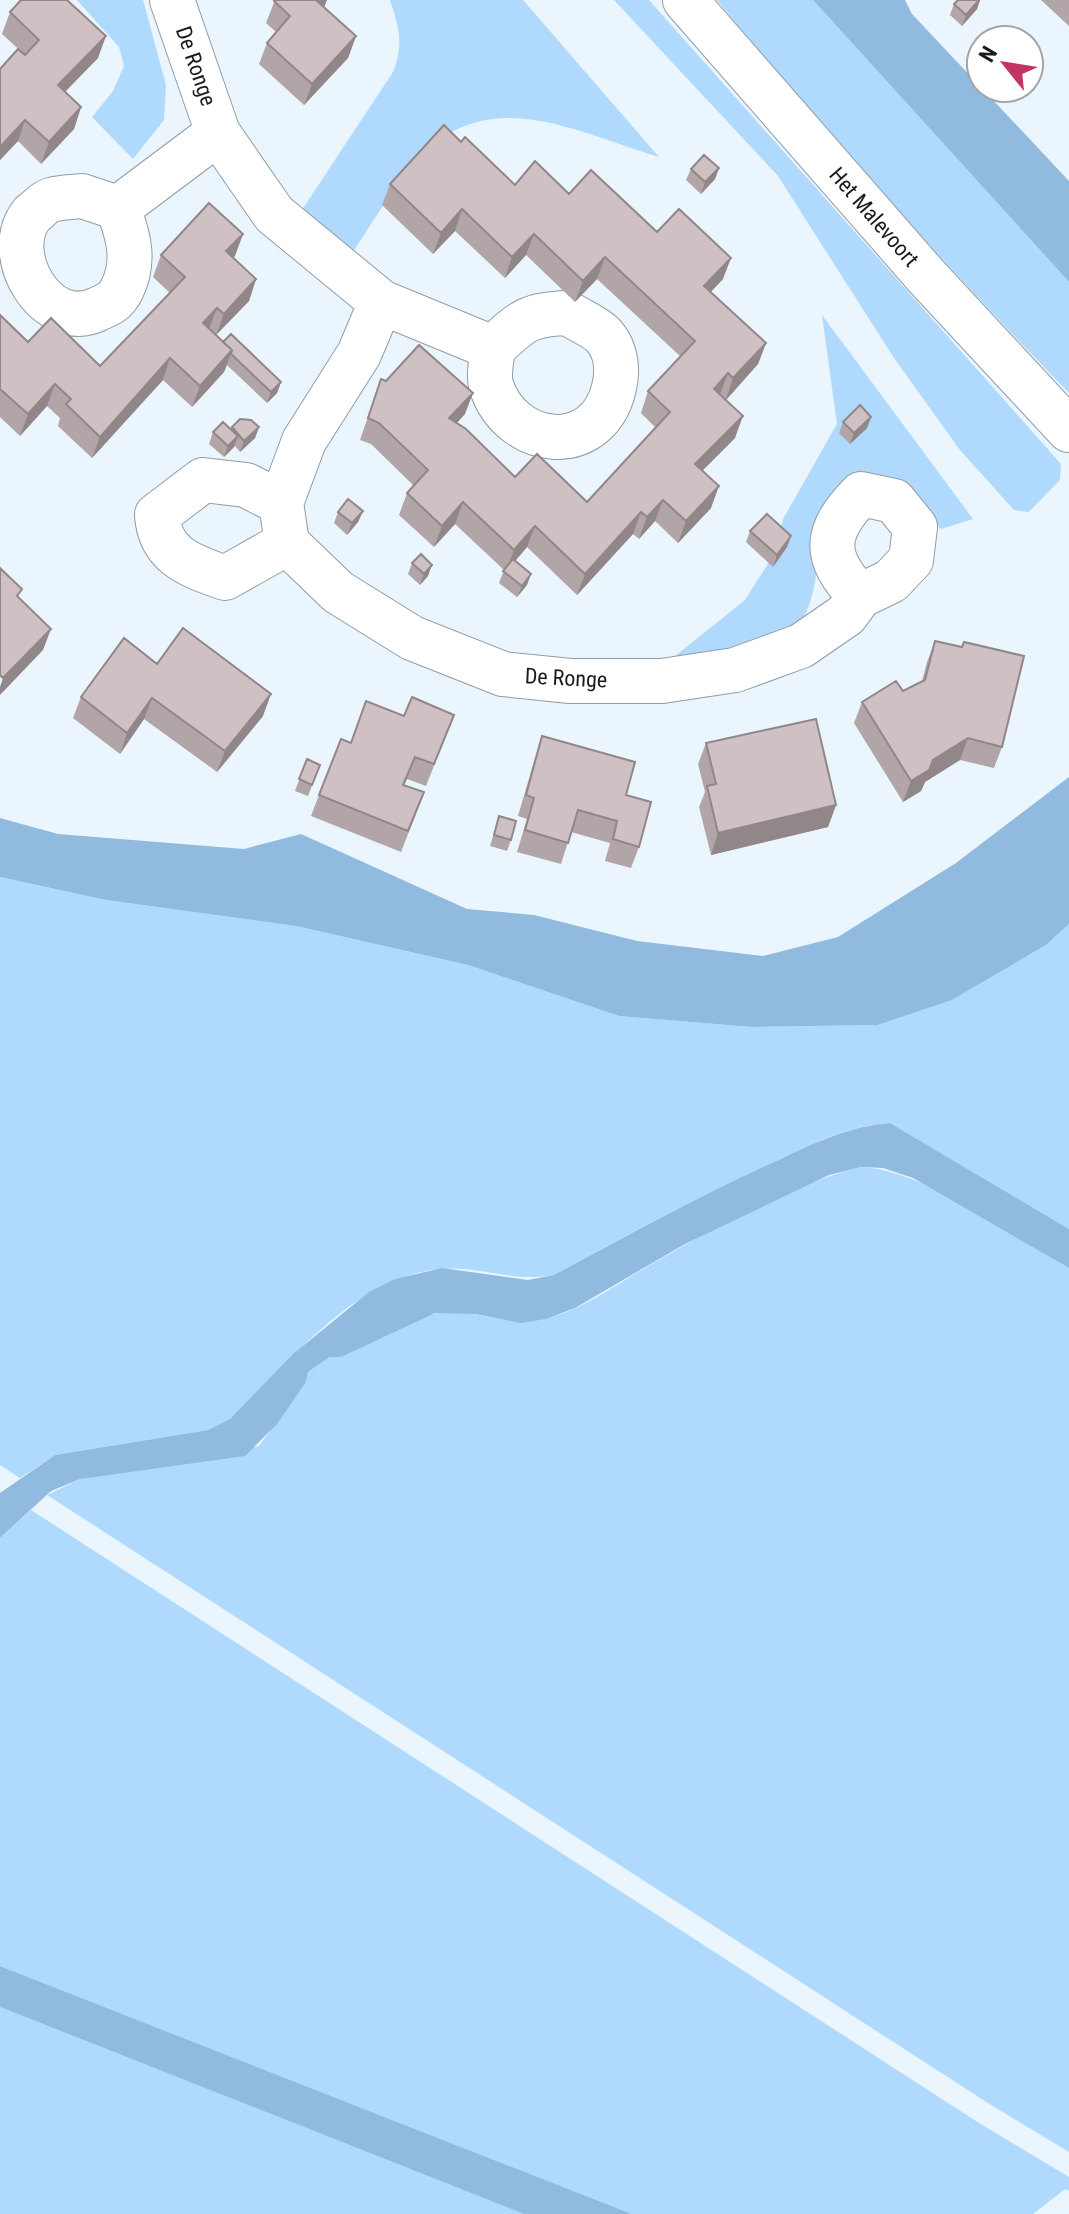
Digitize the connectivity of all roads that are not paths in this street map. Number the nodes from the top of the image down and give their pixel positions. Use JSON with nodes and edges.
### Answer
{"nodes":[{"id":1,"x":172,"y":0,"type":"edge"},
{"id":2,"x":685,"y":0,"type":"edge"},
{"id":3,"x":218,"y":133,"type":"junction"},
{"id":4,"x":118,"y":208,"type":"dead end"},
{"id":5,"x":381,"y":302,"type":"junction"},
{"id":6,"x":493,"y":348,"type":"dead end"},
{"id":7,"x":1069,"y":430,"type":"edge"},
{"id":8,"x":860,"y":596,"type":"dead end"}],
"edges":[{"from":1,"to":3,"type":"street","name":"De Ronge"},
{"from":2,"to":7,"type":"street","name":"Het Malevoort"},
{"from":3,"to":4,"type":"street","name":"De Ronge"},
{"from":3,"to":5,"type":"street","name":"De Ronge"},
{"from":5,"to":6,"type":"street","name":"De Ronge"},
{"from":5,"to":8,"type":"street","name":"De Ronge"}]}
